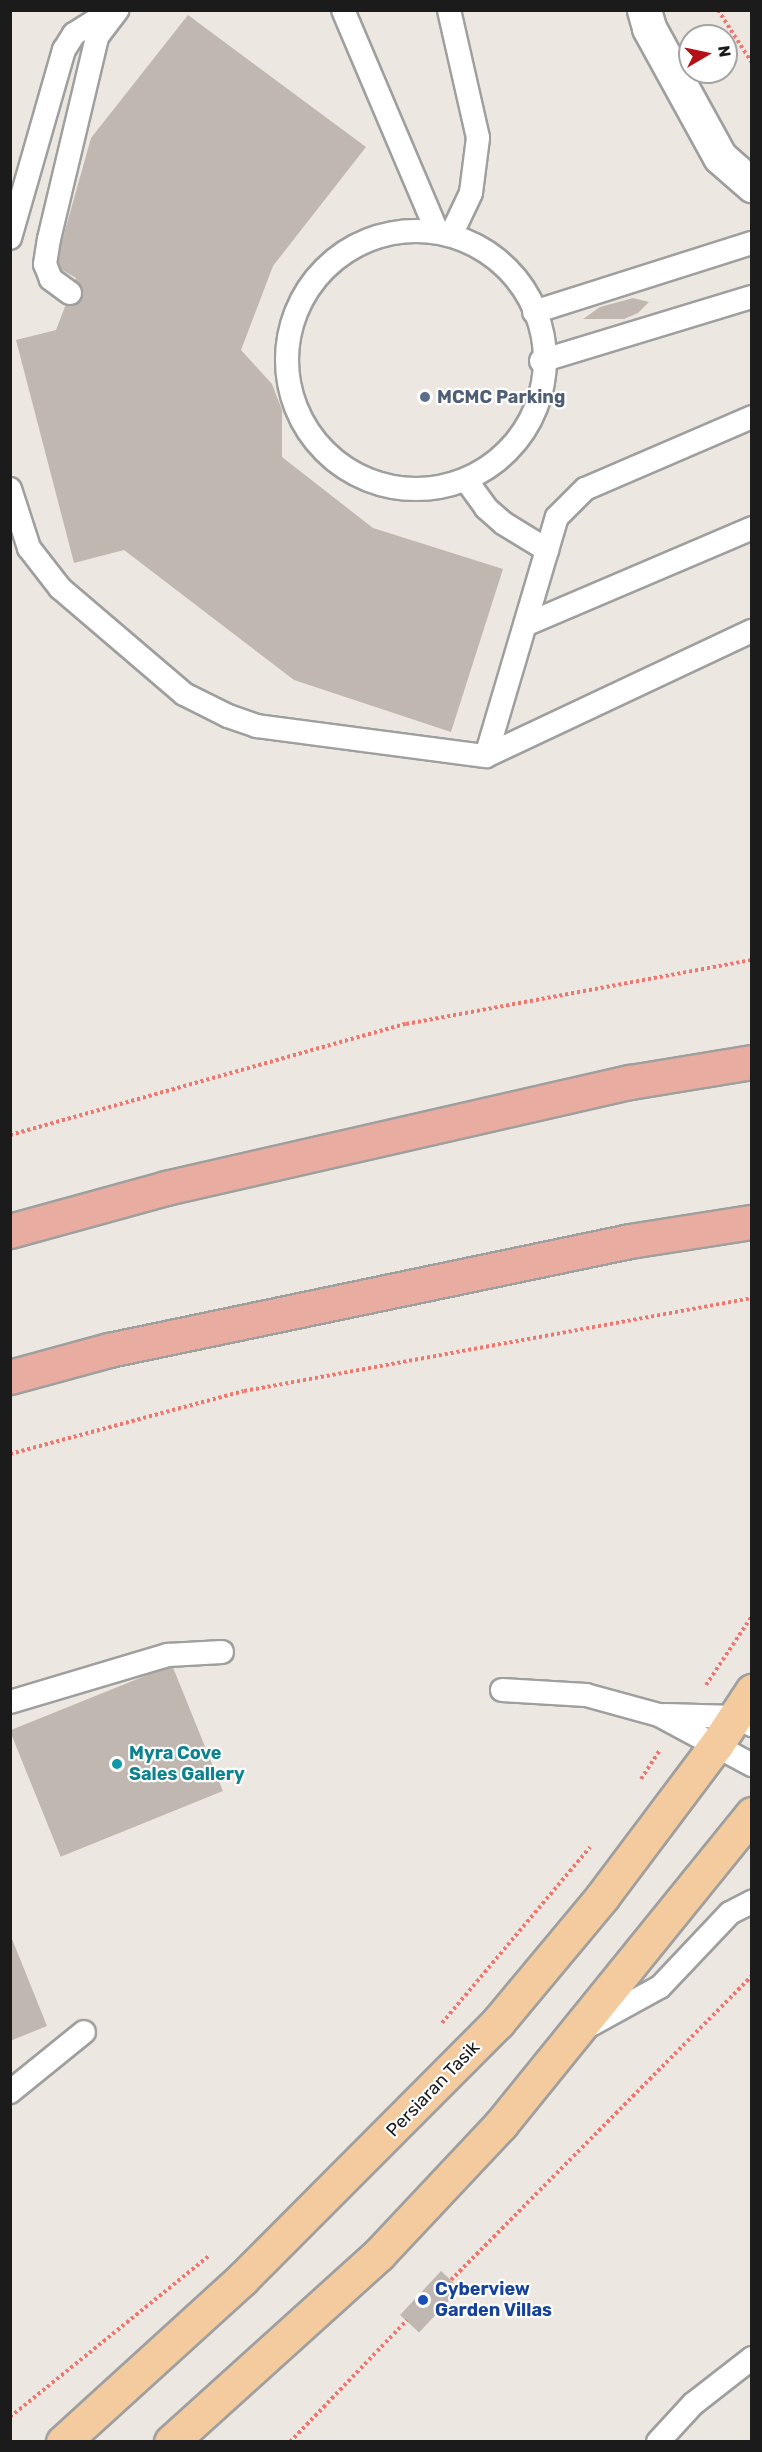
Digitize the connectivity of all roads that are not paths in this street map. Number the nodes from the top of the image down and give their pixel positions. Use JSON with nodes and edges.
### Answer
{"nodes":[{"id":1,"x":112,"y":10,"type":"edge"},
{"id":2,"x":117,"y":10,"type":"edge"},
{"id":3,"x":343,"y":10,"type":"edge"},
{"id":4,"x":449,"y":10,"type":"edge"},
{"id":5,"x":644,"y":10,"type":"edge"},
{"id":6,"x":752,"y":185,"type":"edge"},
{"id":7,"x":445,"y":232,"type":"junction"},
{"id":8,"x":10,"y":238,"type":"edge"},
{"id":9,"x":752,"y":243,"type":"edge"},
{"id":10,"x":70,"y":293,"type":"dead end"},
{"id":11,"x":752,"y":297,"type":"edge"},
{"id":12,"x":534,"y":312,"type":"junction"},
{"id":13,"x":541,"y":361,"type":"junction"},
{"id":14,"x":752,"y":417,"type":"edge"},
{"id":15,"x":466,"y":480,"type":"junction"},
{"id":16,"x":10,"y":489,"type":"edge"},
{"id":17,"x":752,"y":528,"type":"edge"},
{"id":18,"x":547,"y":550,"type":"junction"},
{"id":19,"x":525,"y":625,"type":"junction"},
{"id":20,"x":752,"y":631,"type":"edge"},
{"id":21,"x":486,"y":756,"type":"junction"},
{"id":22,"x":752,"y":1062,"type":"edge"},
{"id":23,"x":752,"y":1222,"type":"edge"},
{"id":24,"x":10,"y":1231,"type":"edge"},
{"id":25,"x":10,"y":1377,"type":"edge"},
{"id":26,"x":222,"y":1652,"type":"dead end"},
{"id":27,"x":502,"y":1690,"type":"dead end"},
{"id":28,"x":10,"y":1702,"type":"edge"},
{"id":29,"x":746,"y":1711,"type":"edge"},
{"id":30,"x":674,"y":1718,"type":"junction"},
{"id":31,"x":717,"y":1744,"type":"junction"},
{"id":32,"x":752,"y":1765,"type":"edge"},
{"id":33,"x":752,"y":1814,"type":"edge"},
{"id":34,"x":752,"y":1902,"type":"edge"},
{"id":35,"x":84,"y":2032,"type":"dead end"},
{"id":36,"x":568,"y":2038,"type":"junction"},
{"id":37,"x":10,"y":2092,"type":"edge"},
{"id":38,"x":752,"y":2358,"type":"edge"},
{"id":39,"x":63,"y":2442,"type":"edge"},
{"id":40,"x":171,"y":2442,"type":"edge"},
{"id":41,"x":658,"y":2442,"type":"edge"}],
"edges":[{"from":1,"to":8,"type":"lane"},
{"from":2,"to":10,"type":"lane"},
{"from":3,"to":7,"type":"lane"},
{"from":4,"to":7,"type":"lane"},
{"from":5,"to":6,"type":"street"},
{"from":7,"to":12,"type":"lane"},
{"from":7,"to":15,"type":"lane"},
{"from":9,"to":12,"type":"lane"},
{"from":11,"to":13,"type":"lane"},
{"from":12,"to":13,"type":"lane"},
{"from":13,"to":15,"type":"lane"},
{"from":14,"to":18,"type":"lane"},
{"from":15,"to":18,"type":"lane"},
{"from":16,"to":21,"type":"lane"},
{"from":17,"to":19,"type":"lane"},
{"from":18,"to":19,"type":"lane"},
{"from":19,"to":21,"type":"lane"},
{"from":20,"to":21,"type":"lane"},
{"from":22,"to":24,"type":"highway"},
{"from":23,"to":25,"type":"highway"},
{"from":26,"to":28,"type":"lane"},
{"from":27,"to":30,"type":"lane"},
{"from":29,"to":30,"type":"lane"},
{"from":29,"to":31,"type":"main road","name":"Persiaran Tasik"},
{"from":30,"to":31,"type":"lane"},
{"from":31,"to":32,"type":"lane"},
{"from":31,"to":39,"type":"main road","name":"Persiaran Tasik"},
{"from":33,"to":36,"type":"main road"},
{"from":34,"to":36,"type":"lane"},
{"from":35,"to":37,"type":"lane"},
{"from":36,"to":40,"type":"main road"},
{"from":38,"to":41,"type":"lane"}]}
